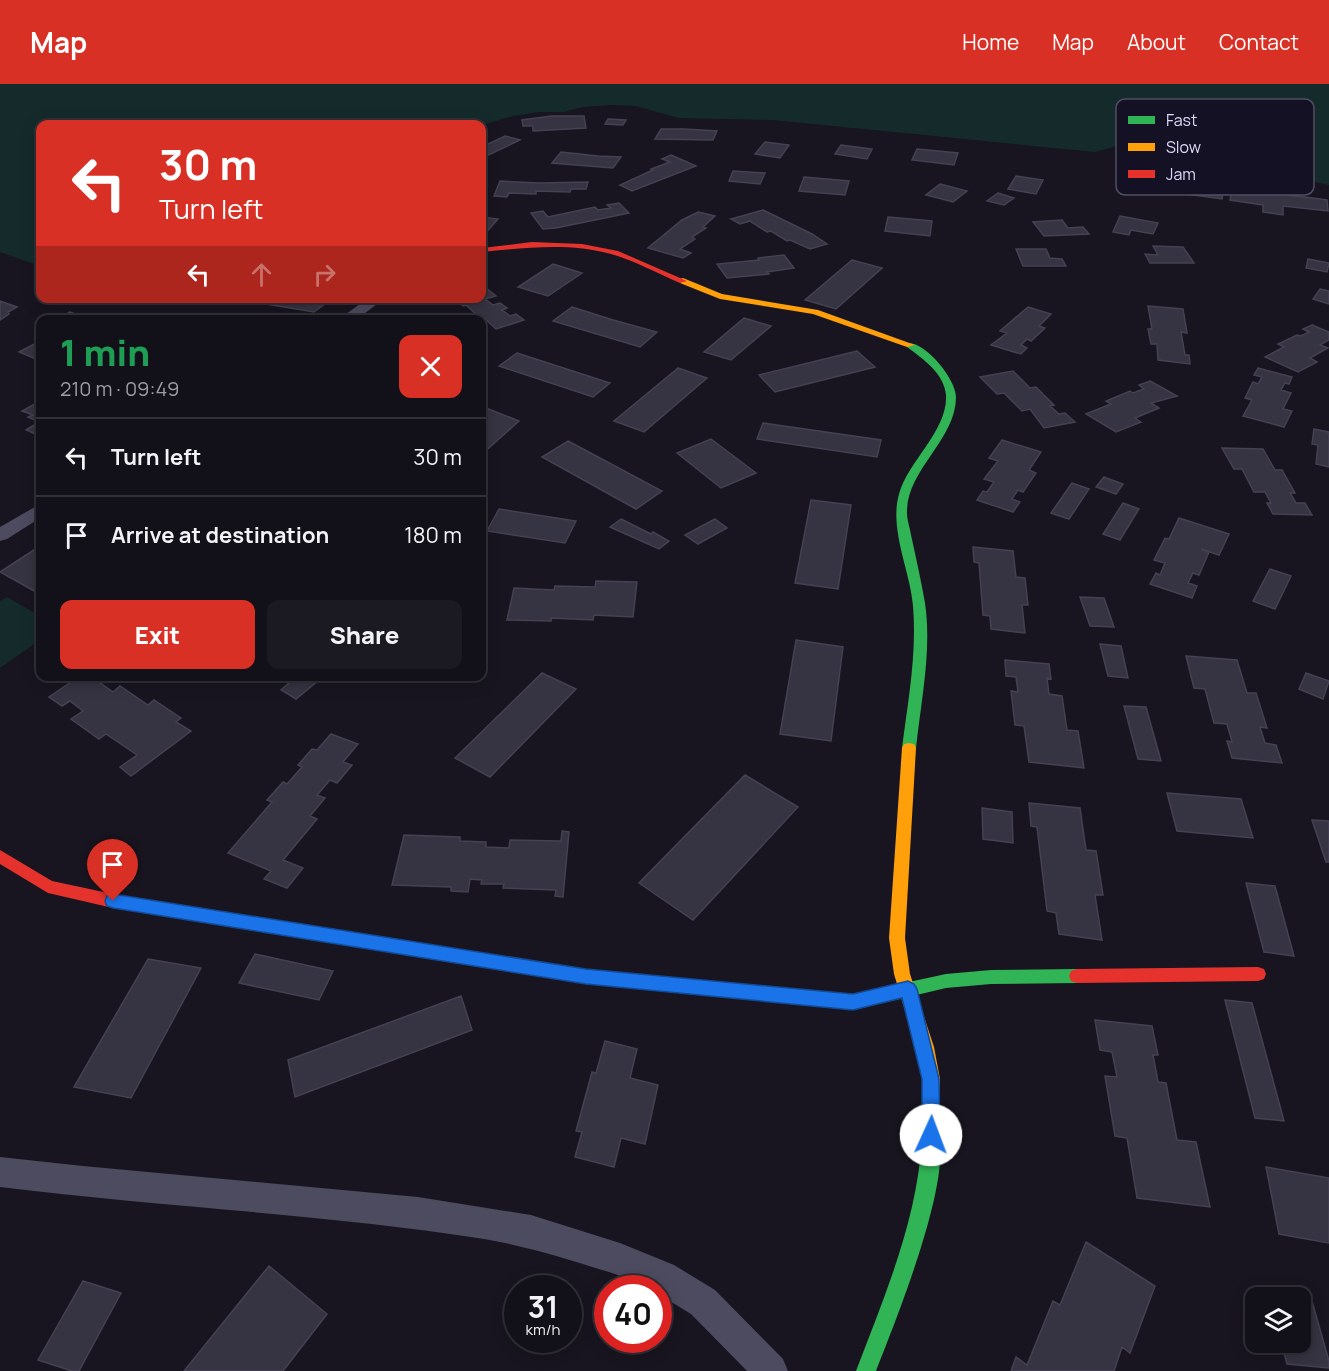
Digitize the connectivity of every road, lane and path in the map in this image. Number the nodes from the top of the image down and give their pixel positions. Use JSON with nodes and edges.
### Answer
{"nodes":[{"id":1,"x":486,"y":249,"type":"edge"},
{"id":2,"x":370,"y":303,"type":"edge"},
{"id":3,"x":352,"y":315,"type":"edge"},
{"id":4,"x":36,"y":512,"type":"edge"},
{"id":5,"x":0,"y":535,"type":"edge"},
{"id":6,"x":0,"y":856,"type":"edge"},
{"id":7,"x":1258,"y":974,"type":"dead end"},
{"id":8,"x":908,"y":989,"type":"junction"},
{"id":9,"x":0,"y":1172,"type":"edge"},
{"id":10,"x":771,"y":1371,"type":"edge"},
{"id":11,"x":866,"y":1371,"type":"edge"}],
"edges":[{"from":1,"to":8,"type":"street"},
{"from":2,"to":3,"type":"street"},
{"from":4,"to":5,"type":"street"},
{"from":6,"to":8,"type":"street"},
{"from":7,"to":8,"type":"street"},
{"from":8,"to":11,"type":"street"},
{"from":9,"to":10,"type":"street"}]}
